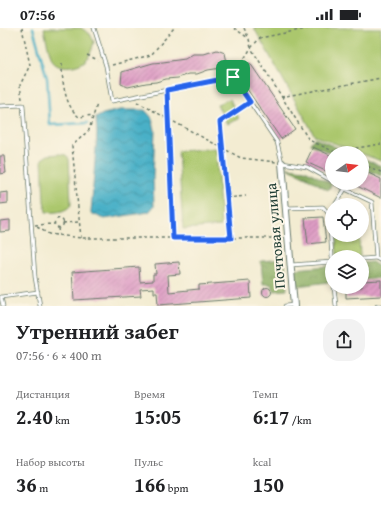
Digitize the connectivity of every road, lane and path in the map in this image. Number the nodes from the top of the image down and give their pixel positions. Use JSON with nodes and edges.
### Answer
{"nodes":[{"id":1,"x":22,"y":28,"type":"edge"},
{"id":2,"x":94,"y":28,"type":"edge"},
{"id":3,"x":174,"y":28,"type":"edge"},
{"id":4,"x":234,"y":28,"type":"edge"},
{"id":5,"x":244,"y":28,"type":"edge"},
{"id":6,"x":310,"y":28,"type":"edge"},
{"id":7,"x":249,"y":39,"type":"junction"},
{"id":8,"x":251,"y":48,"type":"junction"},
{"id":9,"x":87,"y":55,"type":"dead end"},
{"id":10,"x":62,"y":64,"type":"dead end"},
{"id":11,"x":106,"y":64,"type":"junction"},
{"id":12,"x":233,"y":77,"type":"junction"},
{"id":13,"x":381,"y":78,"type":"edge"},
{"id":14,"x":167,"y":90,"type":"junction"},
{"id":15,"x":281,"y":97,"type":"junction"},
{"id":16,"x":130,"y":98,"type":"junction"},
{"id":17,"x":250,"y":102,"type":"junction"},
{"id":18,"x":97,"y":104,"type":"dead end"},
{"id":19,"x":23,"y":105,"type":"junction"},
{"id":20,"x":0,"y":106,"type":"edge"},
{"id":21,"x":94,"y":115,"type":"junction"},
{"id":22,"x":168,"y":119,"type":"junction"},
{"id":23,"x":381,"y":144,"type":"edge"},
{"id":24,"x":369,"y":146,"type":"edge"},
{"id":25,"x":325,"y":147,"type":"edge"},
{"id":26,"x":222,"y":148,"type":"junction"},
{"id":27,"x":282,"y":163,"type":"junction"},
{"id":28,"x":369,"y":167,"type":"edge"},
{"id":29,"x":381,"y":172,"type":"edge"},
{"id":30,"x":325,"y":177,"type":"edge"},
{"id":31,"x":347,"y":190,"type":"edge"},
{"id":32,"x":246,"y":196,"type":"dead end"},
{"id":33,"x":227,"y":198,"type":"junction"},
{"id":34,"x":286,"y":208,"type":"junction"},
{"id":35,"x":325,"y":210,"type":"edge"},
{"id":36,"x":79,"y":222,"type":"junction"},
{"id":37,"x":63,"y":223,"type":"junction"},
{"id":38,"x":54,"y":224,"type":"junction"},
{"id":39,"x":31,"y":225,"type":"junction"},
{"id":40,"x":58,"y":228,"type":"junction"},
{"id":41,"x":59,"y":236,"type":"junction"},
{"id":42,"x":81,"y":238,"type":"junction"},
{"id":43,"x":173,"y":238,"type":"junction"},
{"id":44,"x":231,"y":238,"type":"junction"},
{"id":45,"x":288,"y":238,"type":"junction"},
{"id":46,"x":369,"y":258,"type":"edge"},
{"id":47,"x":376,"y":258,"type":"junction"},
{"id":48,"x":381,"y":261,"type":"edge"},
{"id":49,"x":325,"y":263,"type":"edge"},
{"id":50,"x":291,"y":266,"type":"junction"},
{"id":51,"x":38,"y":292,"type":"junction"},
{"id":52,"x":335,"y":294,"type":"edge"},
{"id":53,"x":3,"y":306,"type":"edge"},
{"id":54,"x":40,"y":306,"type":"edge"},
{"id":55,"x":285,"y":306,"type":"edge"},
{"id":56,"x":294,"y":306,"type":"edge"},
{"id":57,"x":336,"y":306,"type":"edge"},
{"id":58,"x":377,"y":306,"type":"edge"},
{"id":59,"x":381,"y":306,"type":"edge"}],
"edges":[{"from":1,"to":19,"type":"path"},
{"from":2,"to":11,"type":"lane"},
{"from":3,"to":11,"type":"path"},
{"from":4,"to":7,"type":"path"},
{"from":5,"to":7,"type":"path"},
{"from":6,"to":8,"type":"path"},
{"from":7,"to":8,"type":"path"},
{"from":8,"to":12,"type":"path"},
{"from":8,"to":15,"type":"path"},
{"from":9,"to":11,"type":"path"},
{"from":10,"to":21,"type":"path"},
{"from":11,"to":16,"type":"lane"},
{"from":12,"to":14,"type":"lane"},
{"from":12,"to":17,"type":"lane"},
{"from":13,"to":15,"type":"path"},
{"from":14,"to":16,"type":"lane"},
{"from":14,"to":22,"type":"path"},
{"from":15,"to":25,"type":"path"},
{"from":16,"to":22,"type":"path"},
{"from":17,"to":26,"type":"path"},
{"from":17,"to":27,"type":"lane"},
{"from":18,"to":21,"type":"path"},
{"from":19,"to":20,"type":"lane"},
{"from":19,"to":39,"type":"lane"},
{"from":21,"to":36,"type":"path"},
{"from":22,"to":26,"type":"path"},
{"from":22,"to":43,"type":"path"},
{"from":23,"to":24,"type":"path"},
{"from":26,"to":27,"type":"path"},
{"from":26,"to":33,"type":"path"},
{"from":27,"to":30,"type":"lane"},
{"from":27,"to":34,"type":"street","name":"Почтовая улица"},
{"from":28,"to":29,"type":"path"},
{"from":31,"to":47,"type":"lane"},
{"from":32,"to":33,"type":"path"},
{"from":33,"to":44,"type":"path"},
{"from":34,"to":35,"type":"lane"},
{"from":34,"to":45,"type":"street","name":"Почтовая улица"},
{"from":36,"to":37,"type":"path"},
{"from":36,"to":42,"type":"path"},
{"from":37,"to":38,"type":"path"},
{"from":37,"to":40,"type":"path"},
{"from":38,"to":39,"type":"path"},
{"from":38,"to":40,"type":"path"},
{"from":39,"to":41,"type":"path"},
{"from":39,"to":51,"type":"lane"},
{"from":40,"to":41,"type":"path"},
{"from":41,"to":42,"type":"path"},
{"from":42,"to":43,"type":"path"},
{"from":43,"to":44,"type":"path"},
{"from":44,"to":45,"type":"path"},
{"from":45,"to":50,"type":"street","name":"Почтовая улица"},
{"from":46,"to":47,"type":"lane"},
{"from":47,"to":48,"type":"lane"},
{"from":49,"to":50,"type":"lane"},
{"from":50,"to":56,"type":"street","name":"Почтовая улица"},
{"from":51,"to":53,"type":"lane"},
{"from":51,"to":54,"type":"lane"},
{"from":52,"to":57,"type":"lane"},
{"from":55,"to":56,"type":"lane"},
{"from":58,"to":59,"type":"lane"}]}
